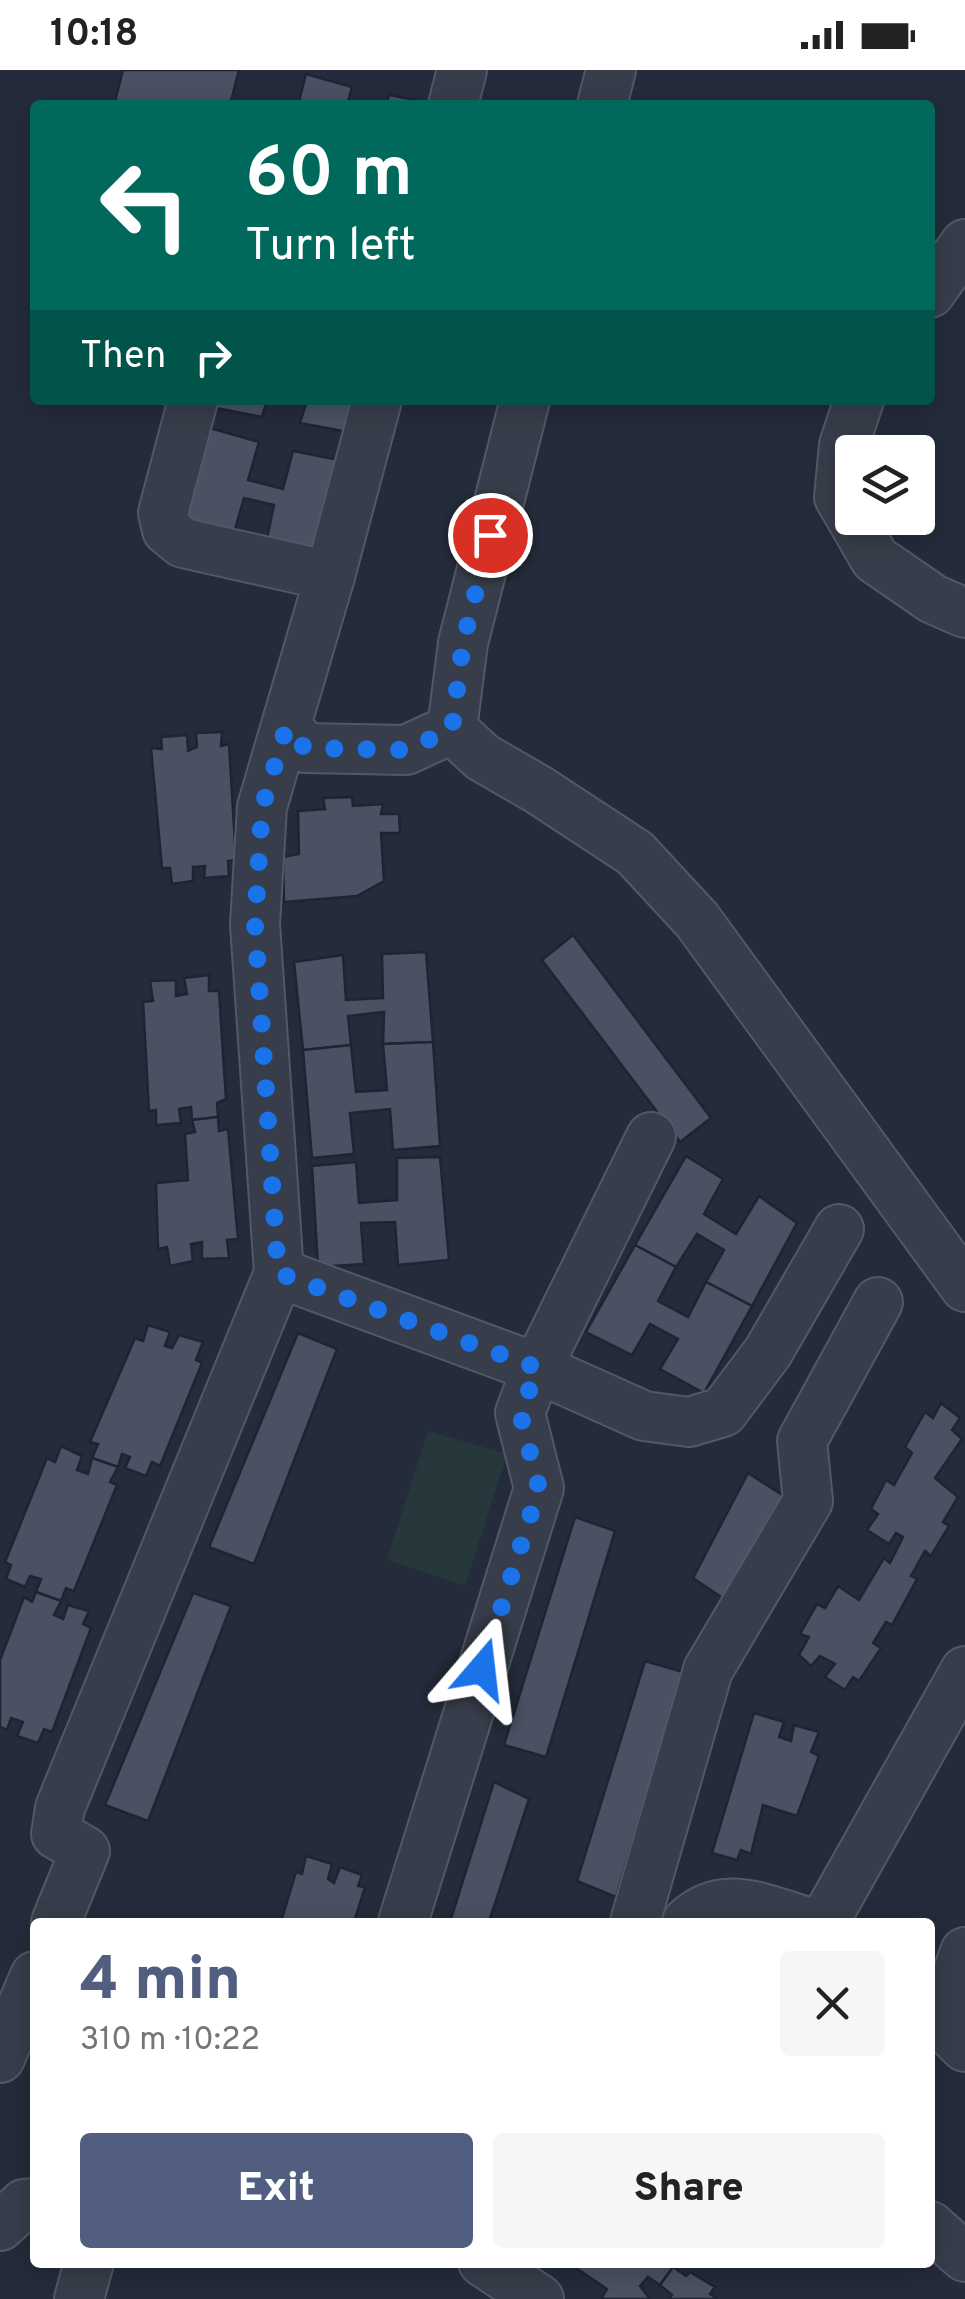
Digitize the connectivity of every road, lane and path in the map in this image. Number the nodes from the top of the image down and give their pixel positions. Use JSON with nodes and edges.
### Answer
{"nodes":[{"id":1,"x":462,"y":70,"type":"edge"},
{"id":2,"x":611,"y":70,"type":"edge"},
{"id":3,"x":454,"y":100,"type":"edge"},
{"id":4,"x":603,"y":100,"type":"edge"},
{"id":5,"x":965,"y":244,"type":"edge"},
{"id":6,"x":935,"y":286,"type":"edge"},
{"id":7,"x":191,"y":405,"type":"edge"},
{"id":8,"x":376,"y":405,"type":"edge"},
{"id":9,"x":525,"y":405,"type":"edge"},
{"id":10,"x":857,"y":405,"type":"edge"},
{"id":11,"x":330,"y":576,"type":"junction"},
{"id":12,"x":965,"y":613,"type":"edge"},
{"id":13,"x":286,"y":728,"type":"junction"},
{"id":14,"x":452,"y":729,"type":"junction"},
{"id":15,"x":650,"y":1137,"type":"dead end"},
{"id":16,"x":840,"y":1229,"type":"dead end"},
{"id":17,"x":278,"y":1273,"type":"junction"},
{"id":18,"x":965,"y":1287,"type":"edge"},
{"id":19,"x":878,"y":1302,"type":"dead end"},
{"id":20,"x":538,"y":1368,"type":"junction"},
{"id":21,"x":965,"y":1671,"type":"edge"},
{"id":22,"x":58,"y":1918,"type":"edge"},
{"id":23,"x":404,"y":1918,"type":"edge"},
{"id":24,"x":635,"y":1918,"type":"edge"},
{"id":25,"x":691,"y":1918,"type":"edge"},
{"id":26,"x":794,"y":1918,"type":"edge"},
{"id":27,"x":826,"y":1918,"type":"edge"},
{"id":28,"x":965,"y":1952,"type":"edge"},
{"id":29,"x":30,"y":1988,"type":"edge"},
{"id":30,"x":965,"y":2046,"type":"edge"},
{"id":31,"x":0,"y":2058,"type":"edge"},
{"id":32,"x":30,"y":2203,"type":"edge"},
{"id":33,"x":0,"y":2226,"type":"edge"},
{"id":34,"x":935,"y":2230,"type":"edge"},
{"id":35,"x":965,"y":2257,"type":"edge"},
{"id":36,"x":88,"y":2268,"type":"edge"},
{"id":37,"x":492,"y":2268,"type":"edge"},
{"id":38,"x":80,"y":2299,"type":"edge"},
{"id":39,"x":539,"y":2299,"type":"edge"}],
"edges":[{"from":1,"to":3,"type":"street"},
{"from":2,"to":4,"type":"street"},
{"from":5,"to":6,"type":"street"},
{"from":7,"to":11,"type":"street"},
{"from":8,"to":11,"type":"street"},
{"from":9,"to":14,"type":"street"},
{"from":10,"to":12,"type":"street"},
{"from":11,"to":13,"type":"street"},
{"from":13,"to":14,"type":"street"},
{"from":13,"to":17,"type":"street"},
{"from":14,"to":18,"type":"street"},
{"from":15,"to":20,"type":"street"},
{"from":16,"to":20,"type":"street"},
{"from":17,"to":20,"type":"street"},
{"from":17,"to":22,"type":"street"},
{"from":19,"to":24,"type":"street"},
{"from":20,"to":23,"type":"street"},
{"from":21,"to":27,"type":"street"},
{"from":25,"to":26,"type":"street"},
{"from":28,"to":30,"type":"street"},
{"from":29,"to":31,"type":"street"},
{"from":32,"to":33,"type":"street"},
{"from":34,"to":35,"type":"street"},
{"from":36,"to":38,"type":"street"},
{"from":37,"to":39,"type":"street"}]}
